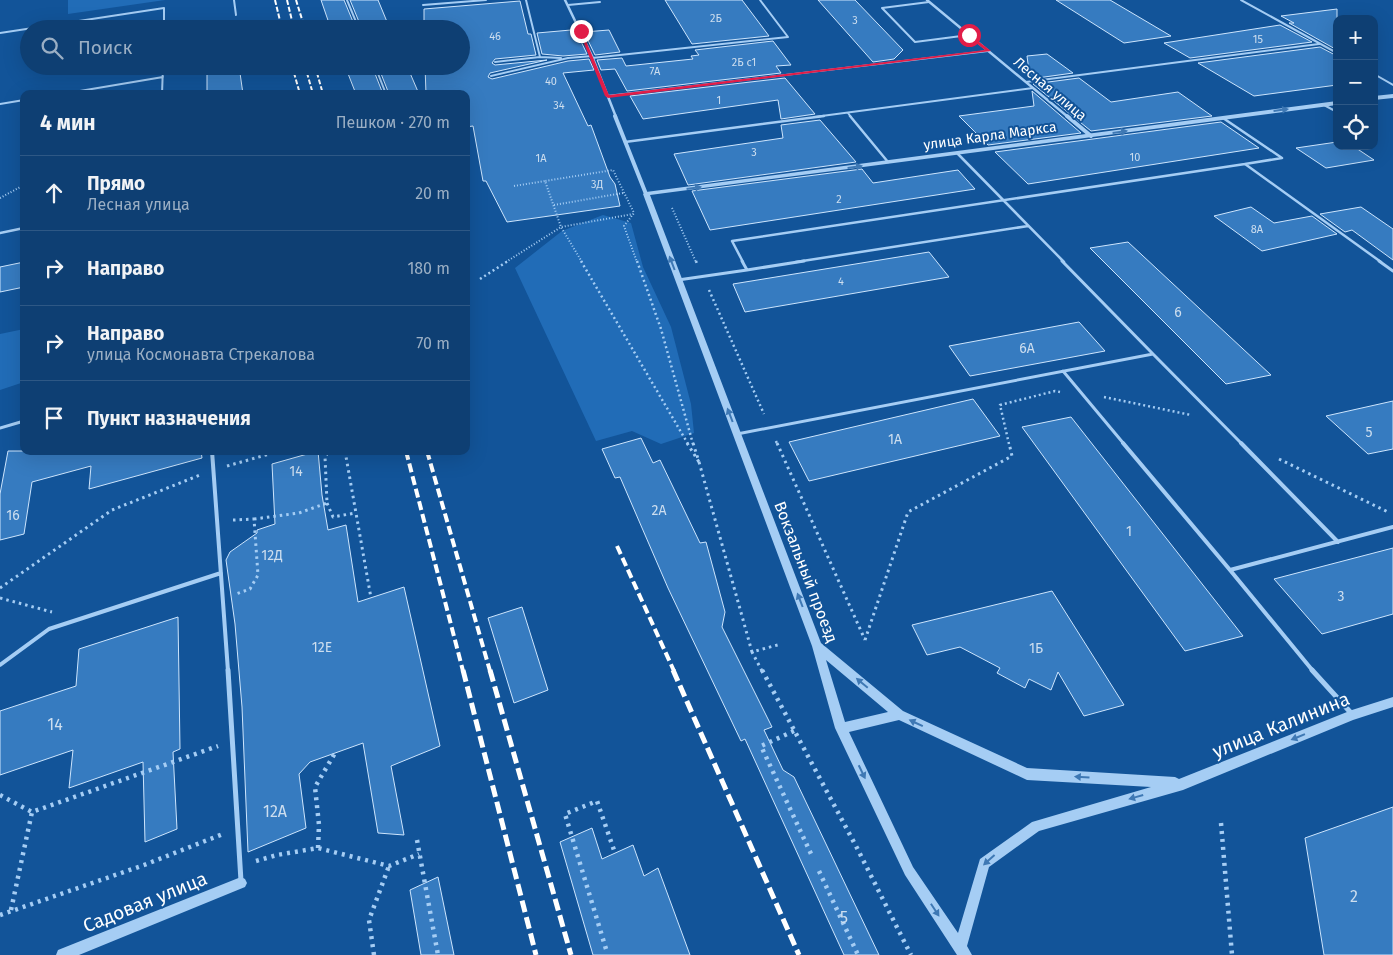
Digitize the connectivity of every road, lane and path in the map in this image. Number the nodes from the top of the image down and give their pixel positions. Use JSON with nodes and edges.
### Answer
{"nodes":[{"id":1,"x":234,"y":0,"type":"edge"},
{"id":2,"x":347,"y":0,"type":"edge"},
{"id":3,"x":486,"y":0,"type":"edge"},
{"id":4,"x":526,"y":0,"type":"edge"},
{"id":5,"x":565,"y":0,"type":"edge"},
{"id":6,"x":760,"y":0,"type":"edge"},
{"id":7,"x":1241,"y":0,"type":"edge"},
{"id":8,"x":928,"y":1,"type":"edge"},
{"id":9,"x":600,"y":2,"type":"dead end"},
{"id":10,"x":423,"y":5,"type":"dead end"},
{"id":11,"x":568,"y":5,"type":"junction"},
{"id":12,"x":236,"y":15,"type":"dead end"},
{"id":13,"x":85,"y":20,"type":"edge"},
{"id":14,"x":164,"y":20,"type":"edge"},
{"id":15,"x":355,"y":20,"type":"edge"},
{"id":16,"x":20,"y":30,"type":"edge"},
{"id":17,"x":0,"y":33,"type":"edge"},
{"id":18,"x":969,"y":35,"type":"junction"},
{"id":19,"x":1319,"y":44,"type":"junction"},
{"id":20,"x":988,"y":51,"type":"junction"},
{"id":21,"x":1333,"y":51,"type":"edge"},
{"id":22,"x":540,"y":57,"type":"junction"},
{"id":23,"x":592,"y":57,"type":"junction"},
{"id":24,"x":568,"y":58,"type":"junction"},
{"id":25,"x":495,"y":62,"type":"dead end"},
{"id":26,"x":378,"y":75,"type":"edge"},
{"id":27,"x":491,"y":76,"type":"dead end"},
{"id":28,"x":1378,"y":76,"type":"edge"},
{"id":29,"x":163,"y":77,"type":"joint"},
{"id":30,"x":1026,"y":82,"type":"junction"},
{"id":31,"x":1393,"y":85,"type":"edge"},
{"id":32,"x":1033,"y":88,"type":"junction"},
{"id":33,"x":86,"y":90,"type":"edge"},
{"id":34,"x":162,"y":90,"type":"edge"},
{"id":35,"x":384,"y":90,"type":"edge"},
{"id":36,"x":608,"y":96,"type":"junction"},
{"id":37,"x":1393,"y":96,"type":"edge"},
{"id":38,"x":1378,"y":98,"type":"edge"},
{"id":39,"x":20,"y":101,"type":"edge"},
{"id":40,"x":0,"y":104,"type":"edge"},
{"id":41,"x":1333,"y":104,"type":"edge"},
{"id":42,"x":1324,"y":105,"type":"junction"},
{"id":43,"x":1333,"y":110,"type":"edge"},
{"id":44,"x":848,"y":113,"type":"junction"},
{"id":45,"x":1223,"y":118,"type":"junction"},
{"id":46,"x":1091,"y":136,"type":"junction"},
{"id":47,"x":625,"y":142,"type":"junction"},
{"id":48,"x":957,"y":153,"type":"junction"},
{"id":49,"x":888,"y":162,"type":"junction"},
{"id":50,"x":1245,"y":164,"type":"junction"},
{"id":51,"x":545,"y":181,"type":"junction"},
{"id":52,"x":514,"y":186,"type":"dead end"},
{"id":53,"x":20,"y":187,"type":"edge"},
{"id":54,"x":623,"y":193,"type":"junction"},
{"id":55,"x":646,"y":194,"type":"junction"},
{"id":56,"x":0,"y":198,"type":"edge"},
{"id":57,"x":1003,"y":201,"type":"junction"},
{"id":58,"x":554,"y":205,"type":"junction"},
{"id":59,"x":634,"y":213,"type":"junction"},
{"id":60,"x":1028,"y":226,"type":"junction"},
{"id":61,"x":561,"y":227,"type":"junction"},
{"id":62,"x":20,"y":229,"type":"edge"},
{"id":63,"x":0,"y":233,"type":"edge"},
{"id":64,"x":747,"y":270,"type":"junction"},
{"id":65,"x":1393,"y":271,"type":"edge"},
{"id":66,"x":480,"y":279,"type":"dead end"},
{"id":67,"x":678,"y":280,"type":"junction"},
{"id":68,"x":1153,"y":354,"type":"junction"},
{"id":69,"x":1063,"y":371,"type":"junction"},
{"id":70,"x":1082,"y":394,"type":"junction"},
{"id":71,"x":1196,"y":418,"type":"dead end"},
{"id":72,"x":20,"y":422,"type":"edge"},
{"id":73,"x":0,"y":428,"type":"edge"},
{"id":74,"x":737,"y":434,"type":"junction"},
{"id":75,"x":212,"y":455,"type":"edge"},
{"id":76,"x":266,"y":455,"type":"edge"},
{"id":77,"x":327,"y":455,"type":"edge"},
{"id":78,"x":346,"y":455,"type":"edge"},
{"id":79,"x":1278,"y":458,"type":"dead end"},
{"id":80,"x":699,"y":463,"type":"junction"},
{"id":81,"x":213,"y":470,"type":"junction"},
{"id":82,"x":327,"y":503,"type":"junction"},
{"id":83,"x":355,"y":513,"type":"junction"},
{"id":84,"x":1393,"y":515,"type":"edge"},
{"id":85,"x":254,"y":519,"type":"junction"},
{"id":86,"x":217,"y":521,"type":"junction"},
{"id":87,"x":1393,"y":528,"type":"edge"},
{"id":88,"x":1338,"y":542,"type":"junction"},
{"id":89,"x":1230,"y":570,"type":"junction"},
{"id":90,"x":221,"y":573,"type":"junction"},
{"id":91,"x":0,"y":588,"type":"edge"},
{"id":92,"x":250,"y":589,"type":"dead end"},
{"id":93,"x":0,"y":598,"type":"edge"},
{"id":94,"x":371,"y":598,"type":"dead end"},
{"id":95,"x":79,"y":619,"type":"junction"},
{"id":96,"x":865,"y":640,"type":"dead end"},
{"id":97,"x":781,"y":644,"type":"dead end"},
{"id":98,"x":817,"y":646,"type":"junction"},
{"id":99,"x":752,"y":652,"type":"junction"},
{"id":100,"x":0,"y":665,"type":"edge"},
{"id":101,"x":1393,"y":702,"type":"edge"},
{"id":102,"x":899,"y":715,"type":"junction"},
{"id":103,"x":1352,"y":715,"type":"junction"},
{"id":104,"x":840,"y":728,"type":"junction"},
{"id":105,"x":794,"y":731,"type":"junction"},
{"id":106,"x":232,"y":741,"type":"junction"},
{"id":107,"x":335,"y":753,"type":"dead end"},
{"id":108,"x":1183,"y":784,"type":"junction"},
{"id":109,"x":0,"y":795,"type":"edge"},
{"id":110,"x":32,"y":812,"type":"junction"},
{"id":111,"x":1221,"y":823,"type":"dead end"},
{"id":112,"x":238,"y":828,"type":"junction"},
{"id":113,"x":417,"y":840,"type":"dead end"},
{"id":114,"x":318,"y":848,"type":"junction"},
{"id":115,"x":615,"y":853,"type":"dead end"},
{"id":116,"x":419,"y":854,"type":"junction"},
{"id":117,"x":812,"y":856,"type":"dead end"},
{"id":118,"x":240,"y":866,"type":"junction"},
{"id":119,"x":389,"y":866,"type":"junction"},
{"id":120,"x":819,"y":870,"type":"dead end"},
{"id":121,"x":241,"y":883,"type":"joint"},
{"id":122,"x":11,"y":910,"type":"junction"},
{"id":123,"x":0,"y":915,"type":"edge"},
{"id":124,"x":606,"y":949,"type":"dead end"},
{"id":125,"x":962,"y":952,"type":"edge"},
{"id":126,"x":63,"y":955,"type":"edge"},
{"id":127,"x":374,"y":955,"type":"edge"},
{"id":128,"x":438,"y":955,"type":"edge"},
{"id":129,"x":858,"y":955,"type":"edge"},
{"id":130,"x":911,"y":955,"type":"edge"},
{"id":131,"x":1232,"y":955,"type":"edge"}],
"edges":[{"from":1,"to":12,"type":"lane"},
{"from":2,"to":15,"type":"lane"},
{"from":3,"to":10,"type":"lane"},
{"from":4,"to":22,"type":"lane"},
{"from":5,"to":11,"type":"street"},
{"from":6,"to":23,"type":"lane"},
{"from":7,"to":19,"type":"lane"},
{"from":8,"to":18,"type":"street","name":"Лесная улица"},
{"from":8,"to":18,"type":"lane"},
{"from":9,"to":11,"type":"lane"},
{"from":11,"to":23,"type":"street"},
{"from":13,"to":14,"type":"lane"},
{"from":16,"to":17,"type":"lane"},
{"from":18,"to":20,"type":"street","name":"Лесная улица"},
{"from":19,"to":21,"type":"lane"},
{"from":19,"to":30,"type":"lane"},
{"from":20,"to":30,"type":"street","name":"Лесная улица"},
{"from":20,"to":36,"type":"lane"},
{"from":22,"to":24,"type":"lane"},
{"from":22,"to":25,"type":"lane"},
{"from":23,"to":24,"type":"lane"},
{"from":23,"to":36,"type":"street"},
{"from":24,"to":27,"type":"lane"},
{"from":26,"to":35,"type":"lane"},
{"from":28,"to":31,"type":"lane"},
{"from":29,"to":33,"type":"lane"},
{"from":29,"to":34,"type":"lane"},
{"from":30,"to":32,"type":"street","name":"Лесная улица"},
{"from":32,"to":44,"type":"lane"},
{"from":32,"to":46,"type":"street","name":"Лесная улица"},
{"from":36,"to":47,"type":"street"},
{"from":37,"to":38,"type":"street"},
{"from":39,"to":40,"type":"lane"},
{"from":41,"to":42,"type":"street","name":"улица Карла Маркса"},
{"from":42,"to":43,"type":"lane"},
{"from":45,"to":42,"type":"street","name":"улица Карла Маркса","one_way":true},
{"from":44,"to":47,"type":"lane"},
{"from":44,"to":49,"type":"lane"},
{"from":46,"to":45,"type":"street","name":"улица Карла Маркса","one_way":true},
{"from":45,"to":50,"type":"lane"},
{"from":46,"to":48,"type":"street","name":"улица Карла Маркса"},
{"from":47,"to":55,"type":"street"},
{"from":48,"to":49,"type":"street","name":"улица Карла Маркса"},
{"from":48,"to":57,"type":"lane"},
{"from":55,"to":49,"type":"street","name":"улица Карла Маркса","one_way":true},
{"from":50,"to":57,"type":"lane"},
{"from":50,"to":65,"type":"lane"},
{"from":51,"to":52,"type":"path"},
{"from":51,"to":54,"type":"path"},
{"from":51,"to":58,"type":"path"},
{"from":53,"to":56,"type":"path"},
{"from":54,"to":58,"type":"path"},
{"from":54,"to":59,"type":"path"},
{"from":67,"to":55,"type":"street","name":"Вокзальный проезд","one_way":true},
{"from":57,"to":60,"type":"lane"},
{"from":57,"to":64,"type":"lane"},
{"from":58,"to":61,"type":"path"},
{"from":59,"to":61,"type":"path"},
{"from":59,"to":80,"type":"path"},
{"from":60,"to":64,"type":"lane"},
{"from":60,"to":68,"type":"lane"},
{"from":61,"to":66,"type":"path"},
{"from":61,"to":80,"type":"path"},
{"from":62,"to":63,"type":"lane"},
{"from":64,"to":67,"type":"lane"},
{"from":74,"to":67,"type":"street","name":"Вокзальный проезд","one_way":true},
{"from":68,"to":69,"type":"lane"},
{"from":68,"to":88,"type":"lane"},
{"from":69,"to":70,"type":"lane"},
{"from":69,"to":74,"type":"lane"},
{"from":70,"to":71,"type":"path"},
{"from":70,"to":89,"type":"lane"},
{"from":70,"to":96,"type":"path"},
{"from":72,"to":73,"type":"lane"},
{"from":98,"to":74,"type":"street","name":"Вокзальный проезд","one_way":true},
{"from":75,"to":81,"type":"lane"},
{"from":76,"to":81,"type":"path"},
{"from":77,"to":82,"type":"path"},
{"from":78,"to":83,"type":"path"},
{"from":79,"to":84,"type":"path"},
{"from":80,"to":99,"type":"path"},
{"from":81,"to":86,"type":"lane"},
{"from":81,"to":91,"type":"path"},
{"from":82,"to":83,"type":"path"},
{"from":82,"to":85,"type":"path"},
{"from":83,"to":94,"type":"path"},
{"from":85,"to":86,"type":"path"},
{"from":85,"to":92,"type":"path"},
{"from":86,"to":90,"type":"lane"},
{"from":87,"to":88,"type":"lane"},
{"from":88,"to":89,"type":"lane"},
{"from":89,"to":103,"type":"lane"},
{"from":90,"to":95,"type":"lane"},
{"from":90,"to":106,"type":"lane"},
{"from":93,"to":95,"type":"path"},
{"from":95,"to":100,"type":"lane"},
{"from":97,"to":99,"type":"path"},
{"from":102,"to":98,"type":"street","one_way":true},
{"from":98,"to":104,"type":"street","name":"Вокзальный проезд"},
{"from":99,"to":105,"type":"path"},
{"from":101,"to":103,"type":"street","name":"улица Калинина"},
{"from":102,"to":104,"type":"street"},
{"from":108,"to":102,"type":"street","one_way":true},
{"from":103,"to":108,"type":"street","name":"улица Калинина","one_way":true},
{"from":104,"to":125,"type":"street","name":"Вокзальный проезд","one_way":true},
{"from":105,"to":117,"type":"path"},
{"from":105,"to":130,"type":"path"},
{"from":106,"to":110,"type":"path"},
{"from":106,"to":112,"type":"lane"},
{"from":107,"to":114,"type":"path"},
{"from":108,"to":125,"type":"street","name":"улица Калинина","one_way":true},
{"from":109,"to":110,"type":"path"},
{"from":110,"to":122,"type":"path"},
{"from":111,"to":131,"type":"path"},
{"from":112,"to":118,"type":"lane"},
{"from":112,"to":122,"type":"path"},
{"from":113,"to":116,"type":"path"},
{"from":114,"to":118,"type":"path"},
{"from":114,"to":119,"type":"path"},
{"from":115,"to":124,"type":"path"},
{"from":116,"to":119,"type":"path"},
{"from":116,"to":128,"type":"path"},
{"from":118,"to":121,"type":"lane"},
{"from":119,"to":127,"type":"path"},
{"from":120,"to":129,"type":"path"},
{"from":121,"to":126,"type":"street","name":"Садовая улица"},
{"from":122,"to":123,"type":"path"}]}
